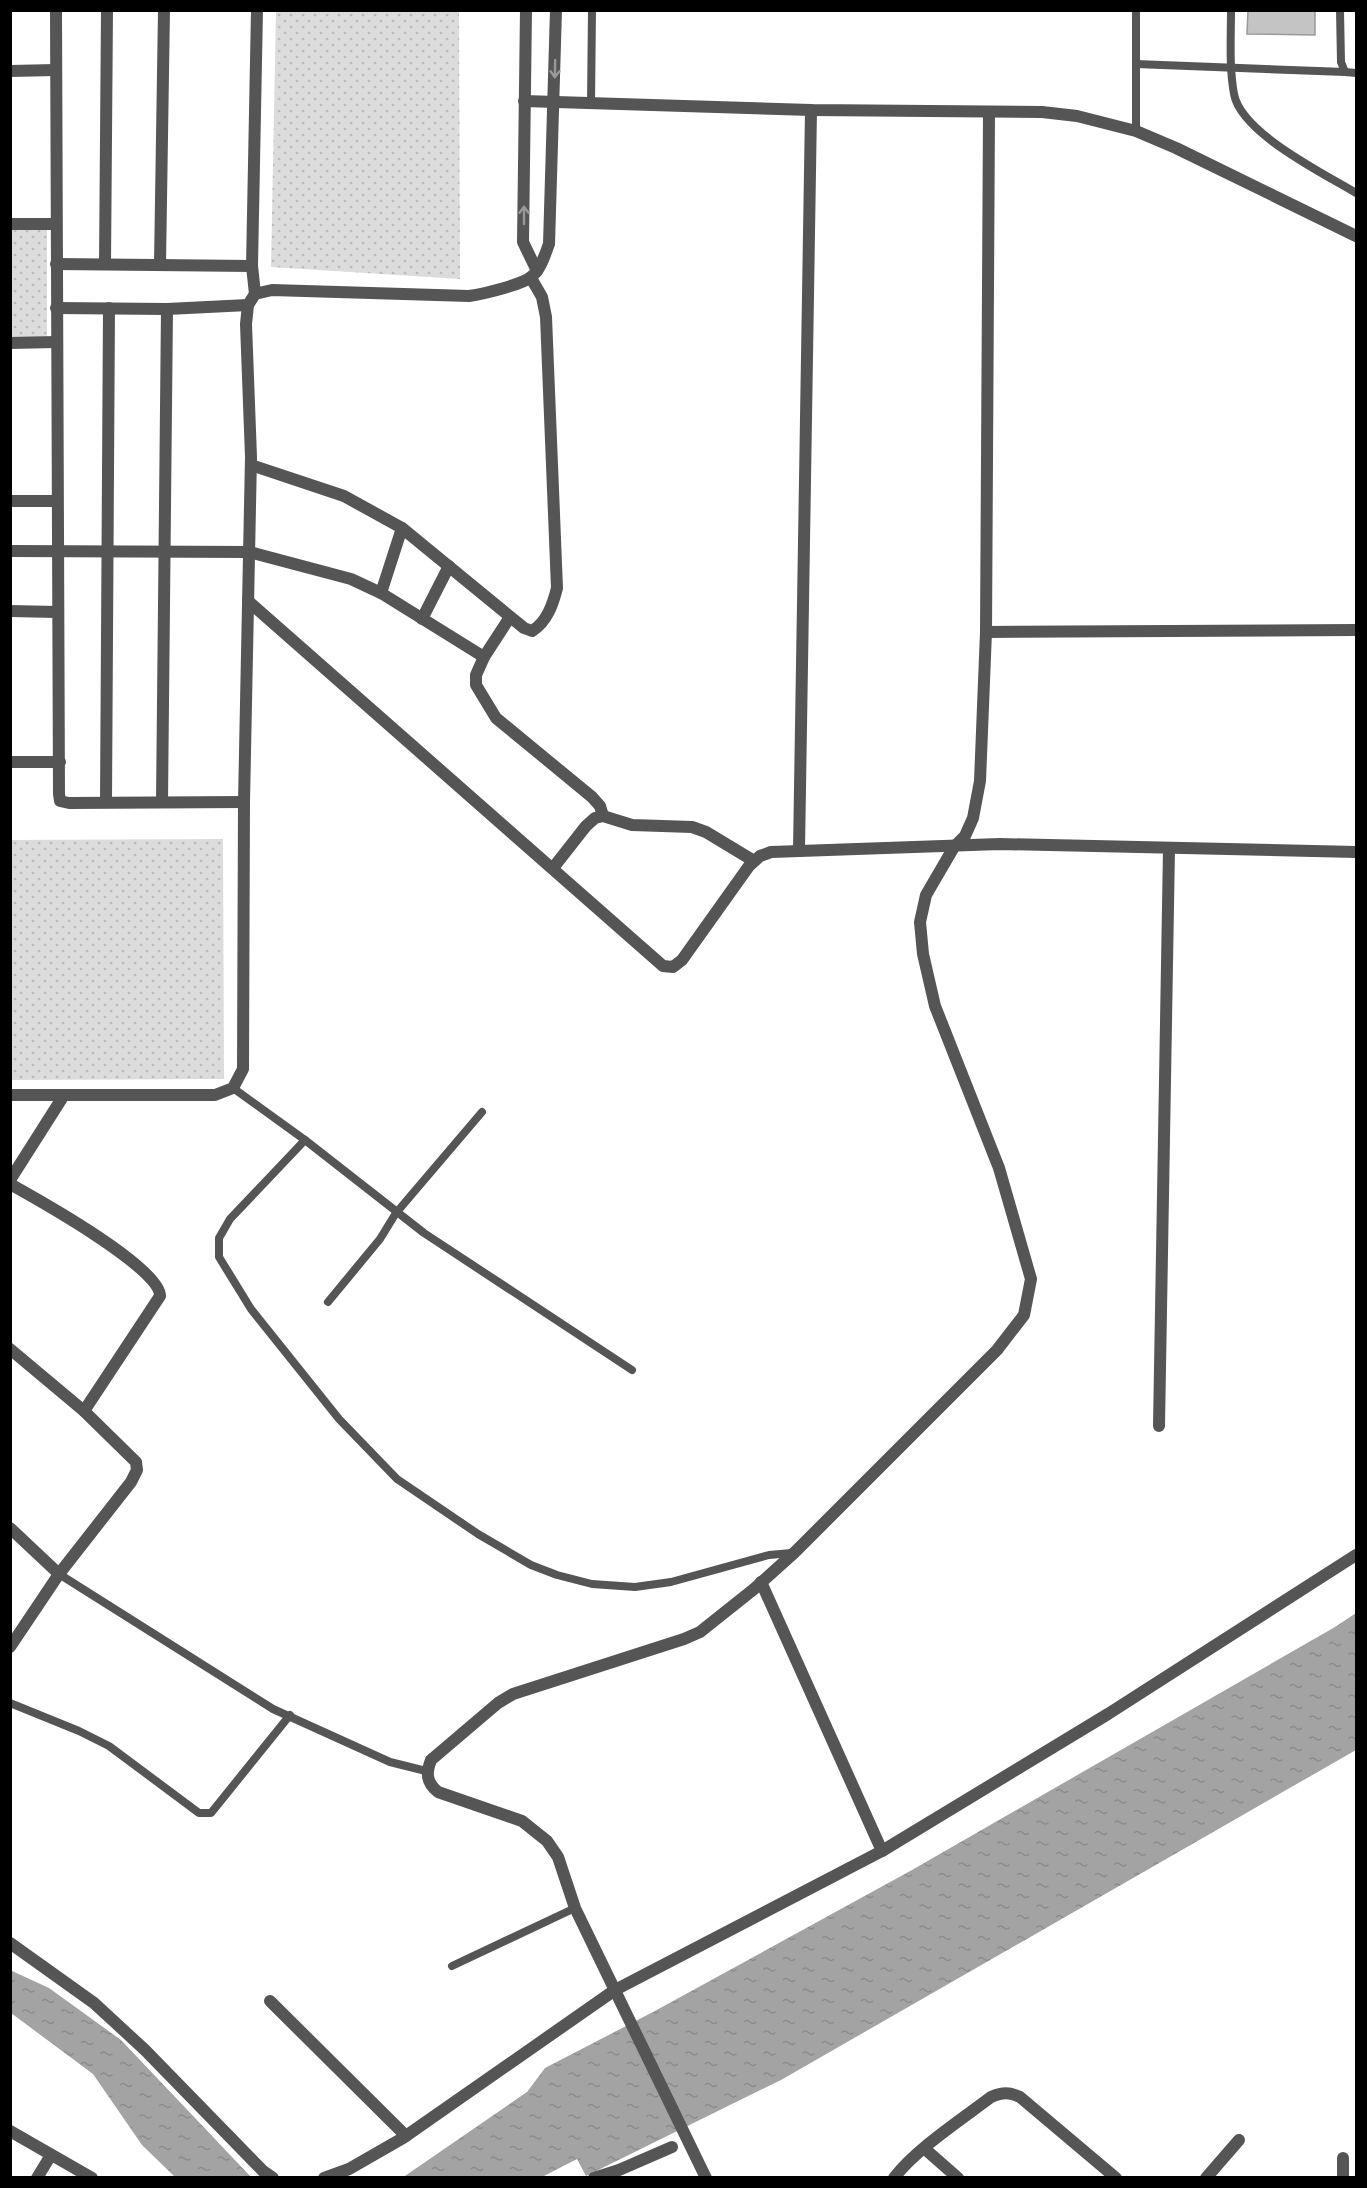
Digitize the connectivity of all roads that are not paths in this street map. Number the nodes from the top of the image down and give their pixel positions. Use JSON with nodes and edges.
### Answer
{"nodes":[{"id":1,"x":56,"y":10,"type":"edge"},
{"id":2,"x":107,"y":10,"type":"edge"},
{"id":3,"x":164,"y":10,"type":"edge"},
{"id":4,"x":257,"y":10,"type":"edge"},
{"id":5,"x":526,"y":10,"type":"edge"},
{"id":6,"x":556,"y":10,"type":"edge"},
{"id":7,"x":592,"y":10,"type":"edge"},
{"id":8,"x":1136,"y":10,"type":"edge"},
{"id":9,"x":1231,"y":10,"type":"edge"},
{"id":10,"x":1340,"y":10,"type":"edge"},
{"id":11,"x":1136,"y":64,"type":"junction"},
{"id":12,"x":1232,"y":68,"type":"junction"},
{"id":13,"x":56,"y":70,"type":"junction"},
{"id":14,"x":10,"y":71,"type":"edge"},
{"id":15,"x":1344,"y":72,"type":"junction"},
{"id":16,"x":1356,"y":72,"type":"edge"},
{"id":17,"x":524,"y":101,"type":"junction"},
{"id":18,"x":554,"y":103,"type":"junction"},
{"id":19,"x":591,"y":104,"type":"junction"},
{"id":20,"x":811,"y":110,"type":"junction"},
{"id":21,"x":989,"y":113,"type":"junction"},
{"id":22,"x":1136,"y":131,"type":"junction"},
{"id":23,"x":1356,"y":193,"type":"edge"},
{"id":24,"x":10,"y":224,"type":"edge"},
{"id":25,"x":56,"y":224,"type":"junction"},
{"id":26,"x":1356,"y":236,"type":"edge"},
{"id":27,"x":56,"y":264,"type":"junction"},
{"id":28,"x":105,"y":264,"type":"junction"},
{"id":29,"x":160,"y":264,"type":"junction"},
{"id":30,"x":252,"y":266,"type":"junction"},
{"id":31,"x":534,"y":274,"type":"junction"},
{"id":32,"x":251,"y":300,"type":"junction"},
{"id":33,"x":56,"y":308,"type":"junction"},
{"id":34,"x":109,"y":308,"type":"junction"},
{"id":35,"x":167,"y":309,"type":"junction"},
{"id":36,"x":56,"y":342,"type":"junction"},
{"id":37,"x":10,"y":343,"type":"edge"},
{"id":38,"x":250,"y":465,"type":"junction"},
{"id":39,"x":10,"y":501,"type":"edge"},
{"id":40,"x":56,"y":501,"type":"junction"},
{"id":41,"x":402,"y":528,"type":"junction"},
{"id":42,"x":10,"y":551,"type":"edge"},
{"id":43,"x":57,"y":551,"type":"junction"},
{"id":44,"x":107,"y":551,"type":"junction"},
{"id":45,"x":164,"y":551,"type":"junction"},
{"id":46,"x":249,"y":552,"type":"junction"},
{"id":47,"x":449,"y":566,"type":"junction"},
{"id":48,"x":381,"y":593,"type":"junction"},
{"id":49,"x":248,"y":601,"type":"junction"},
{"id":50,"x":10,"y":611,"type":"edge"},
{"id":51,"x":57,"y":612,"type":"junction"},
{"id":52,"x":510,"y":617,"type":"junction"},
{"id":53,"x":422,"y":619,"type":"junction"},
{"id":54,"x":1356,"y":630,"type":"edge"},
{"id":55,"x":986,"y":632,"type":"junction"},
{"id":56,"x":484,"y":657,"type":"junction"},
{"id":57,"x":10,"y":762,"type":"edge"},
{"id":58,"x":60,"y":762,"type":"junction"},
{"id":59,"x":106,"y":801,"type":"junction"},
{"id":60,"x":162,"y":802,"type":"junction"},
{"id":61,"x":244,"y":802,"type":"junction"},
{"id":62,"x":603,"y":816,"type":"junction"},
{"id":63,"x":954,"y":847,"type":"junction"},
{"id":64,"x":1169,"y":849,"type":"junction"},
{"id":65,"x":799,"y":850,"type":"junction"},
{"id":66,"x":1356,"y":852,"type":"edge"},
{"id":67,"x":754,"y":861,"type":"junction"},
{"id":68,"x":553,"y":868,"type":"junction"},
{"id":69,"x":233,"y":1088,"type":"junction"},
{"id":70,"x":10,"y":1095,"type":"edge"},
{"id":71,"x":64,"y":1095,"type":"junction"},
{"id":72,"x":482,"y":1112,"type":"dead end"},
{"id":73,"x":305,"y":1140,"type":"junction"},
{"id":74,"x":10,"y":1182,"type":"edge"},
{"id":75,"x":396,"y":1213,"type":"junction"},
{"id":76,"x":328,"y":1302,"type":"dead end"},
{"id":77,"x":10,"y":1349,"type":"edge"},
{"id":78,"x":632,"y":1370,"type":"dead end"},
{"id":79,"x":84,"y":1411,"type":"junction"},
{"id":80,"x":1159,"y":1426,"type":"dead end"},
{"id":81,"x":10,"y":1528,"type":"edge"},
{"id":82,"x":794,"y":1553,"type":"junction"},
{"id":83,"x":1356,"y":1555,"type":"edge"},
{"id":84,"x":59,"y":1574,"type":"junction"},
{"id":85,"x":762,"y":1582,"type":"junction"},
{"id":86,"x":10,"y":1647,"type":"edge"},
{"id":87,"x":10,"y":1703,"type":"edge"},
{"id":88,"x":290,"y":1715,"type":"junction"},
{"id":89,"x":426,"y":1771,"type":"junction"},
{"id":90,"x":882,"y":1851,"type":"junction"},
{"id":91,"x":575,"y":1908,"type":"junction"},
{"id":92,"x":10,"y":1943,"type":"edge"},
{"id":93,"x":452,"y":1966,"type":"dead end"},
{"id":94,"x":616,"y":1993,"type":"junction"},
{"id":95,"x":270,"y":2001,"type":"dead end"},
{"id":96,"x":10,"y":2131,"type":"edge"},
{"id":97,"x":406,"y":2136,"type":"junction"},
{"id":98,"x":1239,"y":2140,"type":"dead end"},
{"id":99,"x":672,"y":2147,"type":"dead end"},
{"id":100,"x":925,"y":2149,"type":"junction"},
{"id":101,"x":51,"y":2155,"type":"junction"},
{"id":102,"x":1343,"y":2158,"type":"dead end"},
{"id":103,"x":37,"y":2178,"type":"edge"},
{"id":104,"x":92,"y":2178,"type":"edge"},
{"id":105,"x":273,"y":2178,"type":"edge"},
{"id":106,"x":324,"y":2178,"type":"edge"},
{"id":107,"x":594,"y":2178,"type":"edge"},
{"id":108,"x":706,"y":2178,"type":"edge"},
{"id":109,"x":894,"y":2178,"type":"edge"},
{"id":110,"x":958,"y":2178,"type":"edge"},
{"id":111,"x":1116,"y":2178,"type":"edge"},
{"id":112,"x":1206,"y":2178,"type":"edge"},
{"id":113,"x":1343,"y":2178,"type":"edge"}],
"edges":[{"from":1,"to":13,"type":"street"},
{"from":2,"to":28,"type":"street"},
{"from":3,"to":29,"type":"street"},
{"from":4,"to":30,"type":"street"},
{"from":5,"to":17,"type":"street"},
{"from":6,"to":18,"type":"street","one_way":true},
{"from":7,"to":19,"type":"lane"},
{"from":8,"to":11,"type":"lane"},
{"from":9,"to":12,"type":"lane"},
{"from":10,"to":15,"type":"lane"},
{"from":11,"to":12,"type":"lane"},
{"from":11,"to":22,"type":"lane"},
{"from":12,"to":15,"type":"lane"},
{"from":12,"to":23,"type":"lane"},
{"from":13,"to":14,"type":"street"},
{"from":13,"to":25,"type":"street"},
{"from":15,"to":16,"type":"lane"},
{"from":17,"to":18,"type":"street"},
{"from":31,"to":17,"type":"street","one_way":true},
{"from":18,"to":19,"type":"street"},
{"from":18,"to":31,"type":"street"},
{"from":19,"to":20,"type":"street"},
{"from":20,"to":21,"type":"street"},
{"from":20,"to":65,"type":"street"},
{"from":21,"to":22,"type":"street"},
{"from":21,"to":55,"type":"street"},
{"from":22,"to":26,"type":"street"},
{"from":24,"to":25,"type":"street"},
{"from":25,"to":27,"type":"street"},
{"from":27,"to":28,"type":"street"},
{"from":27,"to":33,"type":"street"},
{"from":28,"to":29,"type":"street"},
{"from":29,"to":30,"type":"street"},
{"from":30,"to":32,"type":"street"},
{"from":31,"to":32,"type":"street"},
{"from":31,"to":52,"type":"street"},
{"from":32,"to":35,"type":"street"},
{"from":32,"to":38,"type":"street"},
{"from":33,"to":34,"type":"street"},
{"from":33,"to":36,"type":"street"},
{"from":34,"to":35,"type":"street"},
{"from":34,"to":44,"type":"street"},
{"from":35,"to":45,"type":"street"},
{"from":36,"to":37,"type":"street"},
{"from":36,"to":40,"type":"street"},
{"from":38,"to":41,"type":"street"},
{"from":38,"to":46,"type":"street"},
{"from":39,"to":40,"type":"street"},
{"from":40,"to":43,"type":"street"},
{"from":41,"to":47,"type":"street"},
{"from":41,"to":48,"type":"street"},
{"from":42,"to":43,"type":"street"},
{"from":43,"to":44,"type":"street"},
{"from":43,"to":51,"type":"street"},
{"from":44,"to":45,"type":"street"},
{"from":44,"to":59,"type":"street"},
{"from":45,"to":46,"type":"street"},
{"from":45,"to":60,"type":"street"},
{"from":46,"to":48,"type":"street"},
{"from":46,"to":49,"type":"street"},
{"from":47,"to":52,"type":"street"},
{"from":47,"to":53,"type":"street"},
{"from":48,"to":53,"type":"street"},
{"from":49,"to":61,"type":"street"},
{"from":49,"to":68,"type":"street"},
{"from":50,"to":51,"type":"street"},
{"from":51,"to":58,"type":"street"},
{"from":52,"to":56,"type":"street"},
{"from":53,"to":56,"type":"street"},
{"from":54,"to":55,"type":"street"},
{"from":55,"to":63,"type":"street"},
{"from":56,"to":62,"type":"street"},
{"from":57,"to":58,"type":"street"},
{"from":58,"to":59,"type":"street"},
{"from":59,"to":60,"type":"street"},
{"from":60,"to":61,"type":"street"},
{"from":61,"to":69,"type":"street"},
{"from":62,"to":67,"type":"street"},
{"from":62,"to":68,"type":"street"},
{"from":63,"to":64,"type":"street"},
{"from":63,"to":65,"type":"street"},
{"from":63,"to":82,"type":"street"},
{"from":64,"to":66,"type":"street"},
{"from":64,"to":80,"type":"street"},
{"from":65,"to":67,"type":"street"},
{"from":67,"to":68,"type":"street"},
{"from":69,"to":71,"type":"street"},
{"from":69,"to":73,"type":"lane"},
{"from":70,"to":71,"type":"street"},
{"from":71,"to":74,"type":"street"},
{"from":72,"to":75,"type":"lane"},
{"from":73,"to":75,"type":"lane"},
{"from":73,"to":82,"type":"lane"},
{"from":74,"to":79,"type":"street"},
{"from":75,"to":76,"type":"lane"},
{"from":75,"to":78,"type":"lane"},
{"from":77,"to":79,"type":"street"},
{"from":79,"to":84,"type":"street"},
{"from":81,"to":84,"type":"street"},
{"from":82,"to":85,"type":"street"},
{"from":83,"to":90,"type":"street"},
{"from":84,"to":86,"type":"street"},
{"from":84,"to":88,"type":"lane"},
{"from":85,"to":89,"type":"street"},
{"from":85,"to":90,"type":"street"},
{"from":87,"to":88,"type":"lane"},
{"from":88,"to":89,"type":"lane"},
{"from":89,"to":91,"type":"street"},
{"from":90,"to":94,"type":"street"},
{"from":91,"to":93,"type":"lane"},
{"from":91,"to":94,"type":"street"},
{"from":92,"to":105,"type":"street"},
{"from":94,"to":97,"type":"street"},
{"from":94,"to":108,"type":"street"},
{"from":95,"to":97,"type":"street"},
{"from":96,"to":101,"type":"street"},
{"from":97,"to":106,"type":"street"},
{"from":98,"to":112,"type":"street"},
{"from":99,"to":107,"type":"street"},
{"from":100,"to":109,"type":"street"},
{"from":100,"to":110,"type":"street"},
{"from":100,"to":111,"type":"street"},
{"from":101,"to":103,"type":"street"},
{"from":101,"to":104,"type":"street"},
{"from":102,"to":113,"type":"street"}]}
